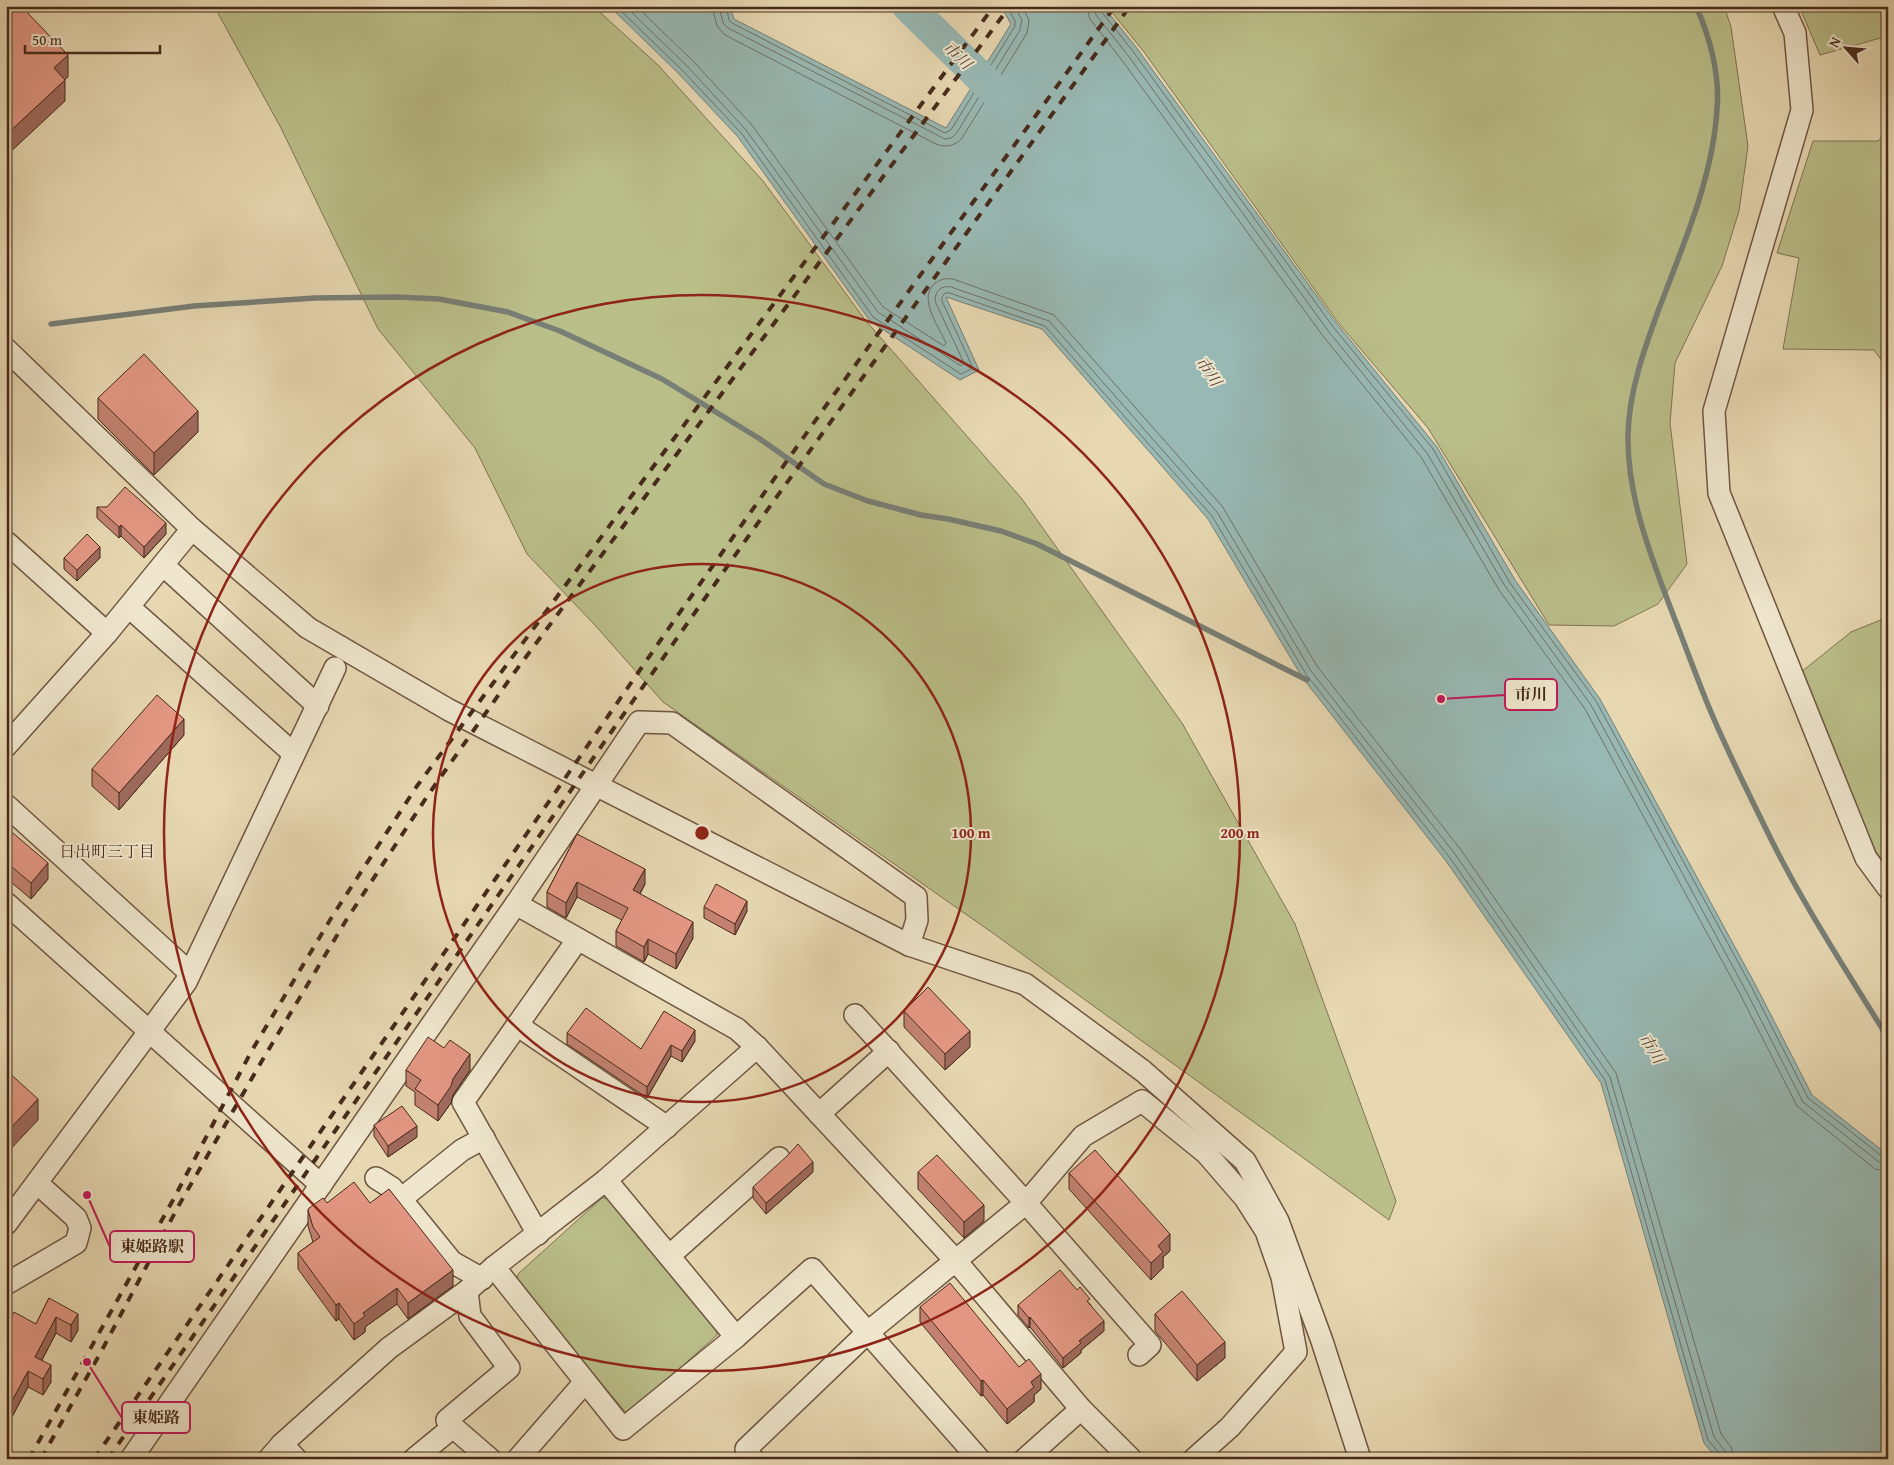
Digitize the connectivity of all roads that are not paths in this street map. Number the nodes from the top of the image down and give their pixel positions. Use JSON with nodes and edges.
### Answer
{"nodes":[{"id":1,"x":1783,"y":6,"type":"edge"},
{"id":2,"x":6,"y":349,"type":"edge"},
{"id":3,"x":192,"y":529,"type":"junction"},
{"id":4,"x":6,"y":542,"type":"edge"},
{"id":5,"x":163,"y":565,"type":"junction"},
{"id":6,"x":129,"y":607,"type":"junction"},
{"id":7,"x":107,"y":633,"type":"junction"},
{"id":8,"x":335,"y":668,"type":"dead end"},
{"id":9,"x":318,"y":706,"type":"junction"},
{"id":10,"x":6,"y":746,"type":"edge"},
{"id":11,"x":294,"y":754,"type":"junction"},
{"id":12,"x":595,"y":785,"type":"junction"},
{"id":13,"x":6,"y":806,"type":"edge"},
{"id":14,"x":1888,"y":888,"type":"edge"},
{"id":15,"x":6,"y":902,"type":"edge"},
{"id":16,"x":516,"y":904,"type":"junction"},
{"id":17,"x":578,"y":939,"type":"junction"},
{"id":18,"x":909,"y":944,"type":"junction"},
{"id":19,"x":190,"y":973,"type":"junction"},
{"id":20,"x":855,"y":1015,"type":"dead end"},
{"id":21,"x":518,"y":1025,"type":"junction"},
{"id":22,"x":150,"y":1032,"type":"junction"},
{"id":23,"x":757,"y":1047,"type":"junction"},
{"id":24,"x":889,"y":1052,"type":"junction"},
{"id":25,"x":819,"y":1114,"type":"junction"},
{"id":26,"x":667,"y":1127,"type":"junction"},
{"id":27,"x":484,"y":1138,"type":"junction"},
{"id":28,"x":779,"y":1158,"type":"dead end"},
{"id":29,"x":376,"y":1178,"type":"dead end"},
{"id":30,"x":606,"y":1180,"type":"junction"},
{"id":31,"x":37,"y":1183,"type":"junction"},
{"id":32,"x":320,"y":1184,"type":"junction"},
{"id":33,"x":401,"y":1199,"type":"junction"},
{"id":34,"x":1026,"y":1203,"type":"junction"},
{"id":35,"x":6,"y":1224,"type":"edge"},
{"id":36,"x":1272,"y":1226,"type":"junction"},
{"id":37,"x":538,"y":1234,"type":"junction"},
{"id":38,"x":669,"y":1256,"type":"junction"},
{"id":39,"x":956,"y":1261,"type":"junction"},
{"id":40,"x":481,"y":1279,"type":"junction"},
{"id":41,"x":6,"y":1284,"type":"edge"},
{"id":42,"x":867,"y":1333,"type":"junction"},
{"id":43,"x":736,"y":1337,"type":"junction"},
{"id":44,"x":1139,"y":1355,"type":"dead end"},
{"id":45,"x":585,"y":1382,"type":"junction"},
{"id":46,"x":1081,"y":1409,"type":"junction"},
{"id":47,"x":453,"y":1427,"type":"junction"},
{"id":48,"x":282,"y":1454,"type":"edge"},
{"id":49,"x":131,"y":1459,"type":"edge"},
{"id":50,"x":414,"y":1459,"type":"edge"},
{"id":51,"x":490,"y":1459,"type":"edge"},
{"id":52,"x":518,"y":1459,"type":"edge"},
{"id":53,"x":753,"y":1459,"type":"edge"},
{"id":54,"x":979,"y":1459,"type":"edge"},
{"id":55,"x":1024,"y":1459,"type":"edge"},
{"id":56,"x":1131,"y":1459,"type":"edge"},
{"id":57,"x":1194,"y":1459,"type":"edge"},
{"id":58,"x":1360,"y":1459,"type":"edge"}],
"edges":[{"from":1,"to":14,"type":"street"},
{"from":2,"to":3,"type":"street"},
{"from":3,"to":5,"type":"street"},
{"from":3,"to":12,"type":"street"},
{"from":4,"to":7,"type":"street"},
{"from":5,"to":6,"type":"street"},
{"from":5,"to":9,"type":"street"},
{"from":6,"to":7,"type":"street"},
{"from":6,"to":11,"type":"street"},
{"from":7,"to":10,"type":"street"},
{"from":8,"to":9,"type":"street"},
{"from":9,"to":11,"type":"street"},
{"from":11,"to":19,"type":"street"},
{"from":12,"to":16,"type":"street"},
{"from":12,"to":18,"type":"street"},
{"from":12,"to":18,"type":"street"},
{"from":13,"to":19,"type":"street"},
{"from":15,"to":22,"type":"street"},
{"from":16,"to":17,"type":"street"},
{"from":16,"to":32,"type":"street"},
{"from":17,"to":21,"type":"street"},
{"from":17,"to":23,"type":"street"},
{"from":18,"to":36,"type":"street"},
{"from":19,"to":22,"type":"street"},
{"from":20,"to":24,"type":"street"},
{"from":21,"to":26,"type":"street"},
{"from":21,"to":27,"type":"street"},
{"from":22,"to":31,"type":"street"},
{"from":22,"to":32,"type":"street"},
{"from":23,"to":25,"type":"street"},
{"from":23,"to":26,"type":"street"},
{"from":24,"to":25,"type":"street"},
{"from":24,"to":34,"type":"street"},
{"from":25,"to":39,"type":"street"},
{"from":26,"to":30,"type":"street"},
{"from":27,"to":33,"type":"street"},
{"from":27,"to":37,"type":"street"},
{"from":28,"to":38,"type":"street"},
{"from":29,"to":33,"type":"street"},
{"from":30,"to":37,"type":"street"},
{"from":30,"to":38,"type":"street"},
{"from":31,"to":35,"type":"street"},
{"from":31,"to":41,"type":"street"},
{"from":32,"to":49,"type":"street"},
{"from":33,"to":40,"type":"street"},
{"from":34,"to":36,"type":"street"},
{"from":34,"to":39,"type":"street"},
{"from":34,"to":44,"type":"street"},
{"from":36,"to":57,"type":"street"},
{"from":36,"to":58,"type":"street"},
{"from":37,"to":40,"type":"street"},
{"from":38,"to":43,"type":"street"},
{"from":39,"to":42,"type":"street"},
{"from":39,"to":46,"type":"street"},
{"from":40,"to":45,"type":"street"},
{"from":40,"to":47,"type":"street"},
{"from":40,"to":48,"type":"street"},
{"from":42,"to":43,"type":"street"},
{"from":42,"to":53,"type":"street"},
{"from":42,"to":54,"type":"street"},
{"from":43,"to":45,"type":"street"},
{"from":45,"to":52,"type":"street"},
{"from":46,"to":55,"type":"street"},
{"from":46,"to":56,"type":"street"},
{"from":47,"to":50,"type":"street"},
{"from":47,"to":51,"type":"street"}]}
